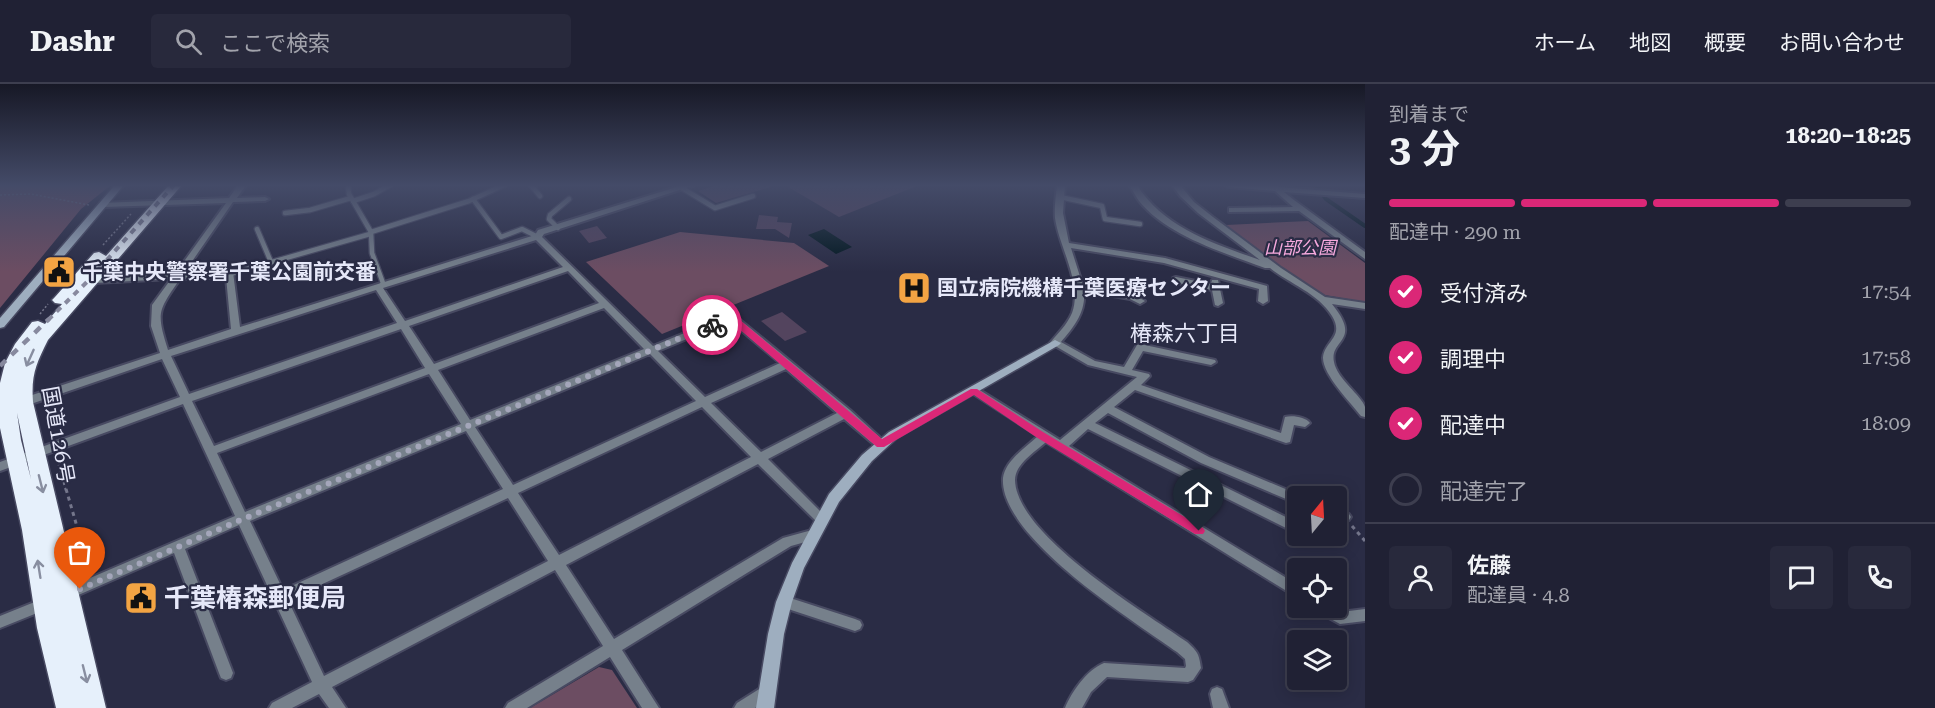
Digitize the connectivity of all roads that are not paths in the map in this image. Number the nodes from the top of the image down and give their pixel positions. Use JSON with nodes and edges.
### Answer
{"nodes":[{"id":1,"x":95,"y":214,"type":"edge"},
{"id":2,"x":143,"y":214,"type":"edge"},
{"id":3,"x":144,"y":214,"type":"edge"},
{"id":4,"x":221,"y":214,"type":"edge"},
{"id":5,"x":360,"y":214,"type":"edge"},
{"id":6,"x":427,"y":214,"type":"edge"},
{"id":7,"x":484,"y":214,"type":"edge"},
{"id":8,"x":551,"y":214,"type":"edge"},
{"id":9,"x":601,"y":214,"type":"edge"},
{"id":10,"x":1060,"y":214,"type":"edge"},
{"id":11,"x":1104,"y":214,"type":"edge"},
{"id":12,"x":1157,"y":214,"type":"edge"},
{"id":13,"x":1206,"y":214,"type":"edge"},
{"id":14,"x":1306,"y":214,"type":"edge"},
{"id":15,"x":1140,"y":224,"type":"dead end"},
{"id":16,"x":558,"y":228,"type":"junction"},
{"id":17,"x":256,"y":229,"type":"dead end"},
{"id":18,"x":370,"y":233,"type":"junction"},
{"id":19,"x":538,"y":237,"type":"junction"},
{"id":20,"x":1067,"y":245,"type":"junction"},
{"id":21,"x":1365,"y":256,"type":"edge"},
{"id":22,"x":272,"y":262,"type":"junction"},
{"id":23,"x":569,"y":268,"type":"junction"},
{"id":24,"x":1276,"y":270,"type":"junction"},
{"id":25,"x":230,"y":274,"type":"junction"},
{"id":26,"x":1214,"y":276,"type":"junction"},
{"id":27,"x":176,"y":277,"type":"junction"},
{"id":28,"x":94,"y":280,"type":"junction"},
{"id":29,"x":1176,"y":280,"type":"dead end"},
{"id":30,"x":379,"y":288,"type":"junction"},
{"id":31,"x":1080,"y":288,"type":"junction"},
{"id":32,"x":1216,"y":288,"type":"junction"},
{"id":33,"x":1324,"y":300,"type":"junction"},
{"id":34,"x":1140,"y":301,"type":"dead end"},
{"id":35,"x":1263,"y":301,"type":"dead end"},
{"id":36,"x":1218,"y":303,"type":"dead end"},
{"id":37,"x":605,"y":304,"type":"junction"},
{"id":38,"x":1365,"y":306,"type":"edge"},
{"id":39,"x":0,"y":325,"type":"edge"},
{"id":40,"x":403,"y":325,"type":"junction"},
{"id":41,"x":236,"y":332,"type":"junction"},
{"id":42,"x":1055,"y":343,"type":"junction"},
{"id":43,"x":652,"y":350,"type":"junction"},
{"id":44,"x":165,"y":355,"type":"junction"},
{"id":45,"x":1211,"y":362,"type":"dead end"},
{"id":46,"x":787,"y":363,"type":"junction"},
{"id":47,"x":432,"y":369,"type":"junction"},
{"id":48,"x":1126,"y":372,"type":"junction"},
{"id":49,"x":1133,"y":386,"type":"junction"},
{"id":50,"x":974,"y":391,"type":"junction"},
{"id":51,"x":14,"y":393,"type":"edge"},
{"id":52,"x":186,"y":399,"type":"junction"},
{"id":53,"x":705,"y":402,"type":"junction"},
{"id":54,"x":1107,"y":408,"type":"junction"},
{"id":55,"x":846,"y":413,"type":"junction"},
{"id":56,"x":1365,"y":413,"type":"edge"},
{"id":57,"x":1305,"y":423,"type":"dead end"},
{"id":58,"x":468,"y":424,"type":"junction"},
{"id":59,"x":1087,"y":424,"type":"junction"},
{"id":60,"x":1044,"y":437,"type":"junction"},
{"id":61,"x":881,"y":444,"type":"junction"},
{"id":62,"x":1061,"y":446,"type":"junction"},
{"id":63,"x":212,"y":451,"type":"junction"},
{"id":64,"x":761,"y":457,"type":"junction"},
{"id":65,"x":26,"y":459,"type":"edge"},
{"id":66,"x":511,"y":490,"type":"junction"},
{"id":67,"x":1287,"y":494,"type":"edge"},
{"id":68,"x":243,"y":519,"type":"junction"},
{"id":69,"x":821,"y":519,"type":"junction"},
{"id":70,"x":1287,"y":524,"type":"edge"},
{"id":71,"x":812,"y":535,"type":"junction"},
{"id":72,"x":178,"y":546,"type":"junction"},
{"id":73,"x":557,"y":563,"type":"junction"},
{"id":74,"x":1287,"y":585,"type":"edge"},
{"id":75,"x":66,"y":595,"type":"junction"},
{"id":76,"x":281,"y":597,"type":"junction"},
{"id":77,"x":784,"y":602,"type":"junction"},
{"id":78,"x":44,"y":604,"type":"junction"},
{"id":79,"x":1365,"y":615,"type":"edge"},
{"id":80,"x":1347,"y":617,"type":"edge"},
{"id":81,"x":0,"y":622,"type":"edge"},
{"id":82,"x":855,"y":625,"type":"dead end"},
{"id":83,"x":612,"y":649,"type":"junction"},
{"id":84,"x":226,"y":673,"type":"dead end"},
{"id":85,"x":321,"y":685,"type":"junction"},
{"id":86,"x":767,"y":691,"type":"junction"},
{"id":87,"x":69,"y":708,"type":"edge"},
{"id":88,"x":93,"y":708,"type":"edge"},
{"id":89,"x":277,"y":708,"type":"edge"},
{"id":90,"x":338,"y":708,"type":"edge"},
{"id":91,"x":513,"y":708,"type":"edge"},
{"id":92,"x":651,"y":708,"type":"edge"},
{"id":93,"x":742,"y":708,"type":"edge"},
{"id":94,"x":765,"y":708,"type":"edge"},
{"id":95,"x":1073,"y":708,"type":"edge"}],
"edges":[{"from":1,"to":39,"type":"street"},
{"from":2,"to":51,"type":"highway","name":"国道126号"},
{"from":3,"to":28,"type":"highway","name":"国道126号"},
{"from":4,"to":27,"type":"street"},
{"from":5,"to":18,"type":"lane"},
{"from":6,"to":18,"type":"lane"},
{"from":7,"to":19,"type":"lane"},
{"from":8,"to":16,"type":"lane"},
{"from":9,"to":16,"type":"street"},
{"from":10,"to":20,"type":"street"},
{"from":11,"to":15,"type":"lane"},
{"from":12,"to":24,"type":"street"},
{"from":13,"to":24,"type":"street"},
{"from":14,"to":21,"type":"street"},
{"from":16,"to":19,"type":"street"},
{"from":17,"to":22,"type":"lane"},
{"from":18,"to":22,"type":"lane"},
{"from":18,"to":30,"type":"lane"},
{"from":19,"to":23,"type":"street"},
{"from":19,"to":30,"type":"street"},
{"from":20,"to":26,"type":"street"},
{"from":20,"to":31,"type":"street"},
{"from":22,"to":25,"type":"lane"},
{"from":23,"to":37,"type":"street"},
{"from":23,"to":40,"type":"street"},
{"from":24,"to":33,"type":"street"},
{"from":25,"to":27,"type":"street"},
{"from":25,"to":41,"type":"street"},
{"from":26,"to":32,"type":"street"},
{"from":26,"to":35,"type":"street"},
{"from":27,"to":28,"type":"street"},
{"from":27,"to":44,"type":"street"},
{"from":28,"to":51,"type":"highway","name":"国道126号","one_way":true},
{"from":29,"to":32,"type":"street"},
{"from":30,"to":40,"type":"street"},
{"from":30,"to":41,"type":"street"},
{"from":31,"to":34,"type":"street"},
{"from":31,"to":42,"type":"street"},
{"from":32,"to":36,"type":"street"},
{"from":33,"to":38,"type":"street"},
{"from":33,"to":56,"type":"street"},
{"from":37,"to":43,"type":"street"},
{"from":37,"to":47,"type":"street"},
{"from":40,"to":47,"type":"street"},
{"from":40,"to":52,"type":"street"},
{"from":41,"to":44,"type":"street"},
{"from":42,"to":48,"type":"street"},
{"from":42,"to":50,"type":"street"},
{"from":43,"to":46,"type":"street"},
{"from":43,"to":53,"type":"street"},
{"from":43,"to":58,"type":"street"},
{"from":44,"to":51,"type":"street"},
{"from":44,"to":52,"type":"street"},
{"from":45,"to":48,"type":"street"},
{"from":46,"to":53,"type":"street"},
{"from":46,"to":55,"type":"street"},
{"from":47,"to":58,"type":"street"},
{"from":47,"to":63,"type":"street"},
{"from":48,"to":49,"type":"street"},
{"from":49,"to":54,"type":"street"},
{"from":49,"to":57,"type":"street"},
{"from":50,"to":60,"type":"street"},
{"from":50,"to":61,"type":"street"},
{"from":51,"to":65,"type":"highway","name":"国道126号"},
{"from":52,"to":63,"type":"street"},
{"from":52,"to":65,"type":"street"},
{"from":53,"to":64,"type":"street"},
{"from":53,"to":66,"type":"street"},
{"from":54,"to":59,"type":"street"},
{"from":54,"to":67,"type":"street"},
{"from":55,"to":61,"type":"street"},
{"from":55,"to":64,"type":"street"},
{"from":58,"to":66,"type":"street"},
{"from":58,"to":68,"type":"street"},
{"from":59,"to":62,"type":"street"},
{"from":59,"to":70,"type":"street"},
{"from":60,"to":62,"type":"street"},
{"from":60,"to":95,"type":"street"},
{"from":61,"to":69,"type":"street"},
{"from":62,"to":74,"type":"street"},
{"from":63,"to":68,"type":"street"},
{"from":64,"to":69,"type":"street"},
{"from":64,"to":73,"type":"street"},
{"from":65,"to":75,"type":"highway","name":"国道126号","one_way":true},
{"from":78,"to":65,"type":"highway","name":"国道126号","one_way":true},
{"from":66,"to":73,"type":"street"},
{"from":66,"to":76,"type":"street"},
{"from":68,"to":72,"type":"street"},
{"from":68,"to":76,"type":"street"},
{"from":69,"to":71,"type":"street"},
{"from":71,"to":77,"type":"street"},
{"from":71,"to":83,"type":"street"},
{"from":72,"to":75,"type":"street"},
{"from":72,"to":84,"type":"street"},
{"from":73,"to":83,"type":"street"},
{"from":73,"to":85,"type":"street"},
{"from":75,"to":78,"type":"street"},
{"from":75,"to":88,"type":"highway","name":"国道126号","one_way":true},
{"from":76,"to":85,"type":"street"},
{"from":77,"to":82,"type":"street"},
{"from":77,"to":86,"type":"street"},
{"from":78,"to":81,"type":"street"},
{"from":78,"to":87,"type":"highway","name":"国道126号"},
{"from":79,"to":80,"type":"street"},
{"from":83,"to":91,"type":"street"},
{"from":83,"to":92,"type":"street"},
{"from":85,"to":89,"type":"street"},
{"from":85,"to":90,"type":"street"},
{"from":86,"to":93,"type":"street"},
{"from":86,"to":94,"type":"street"}]}
